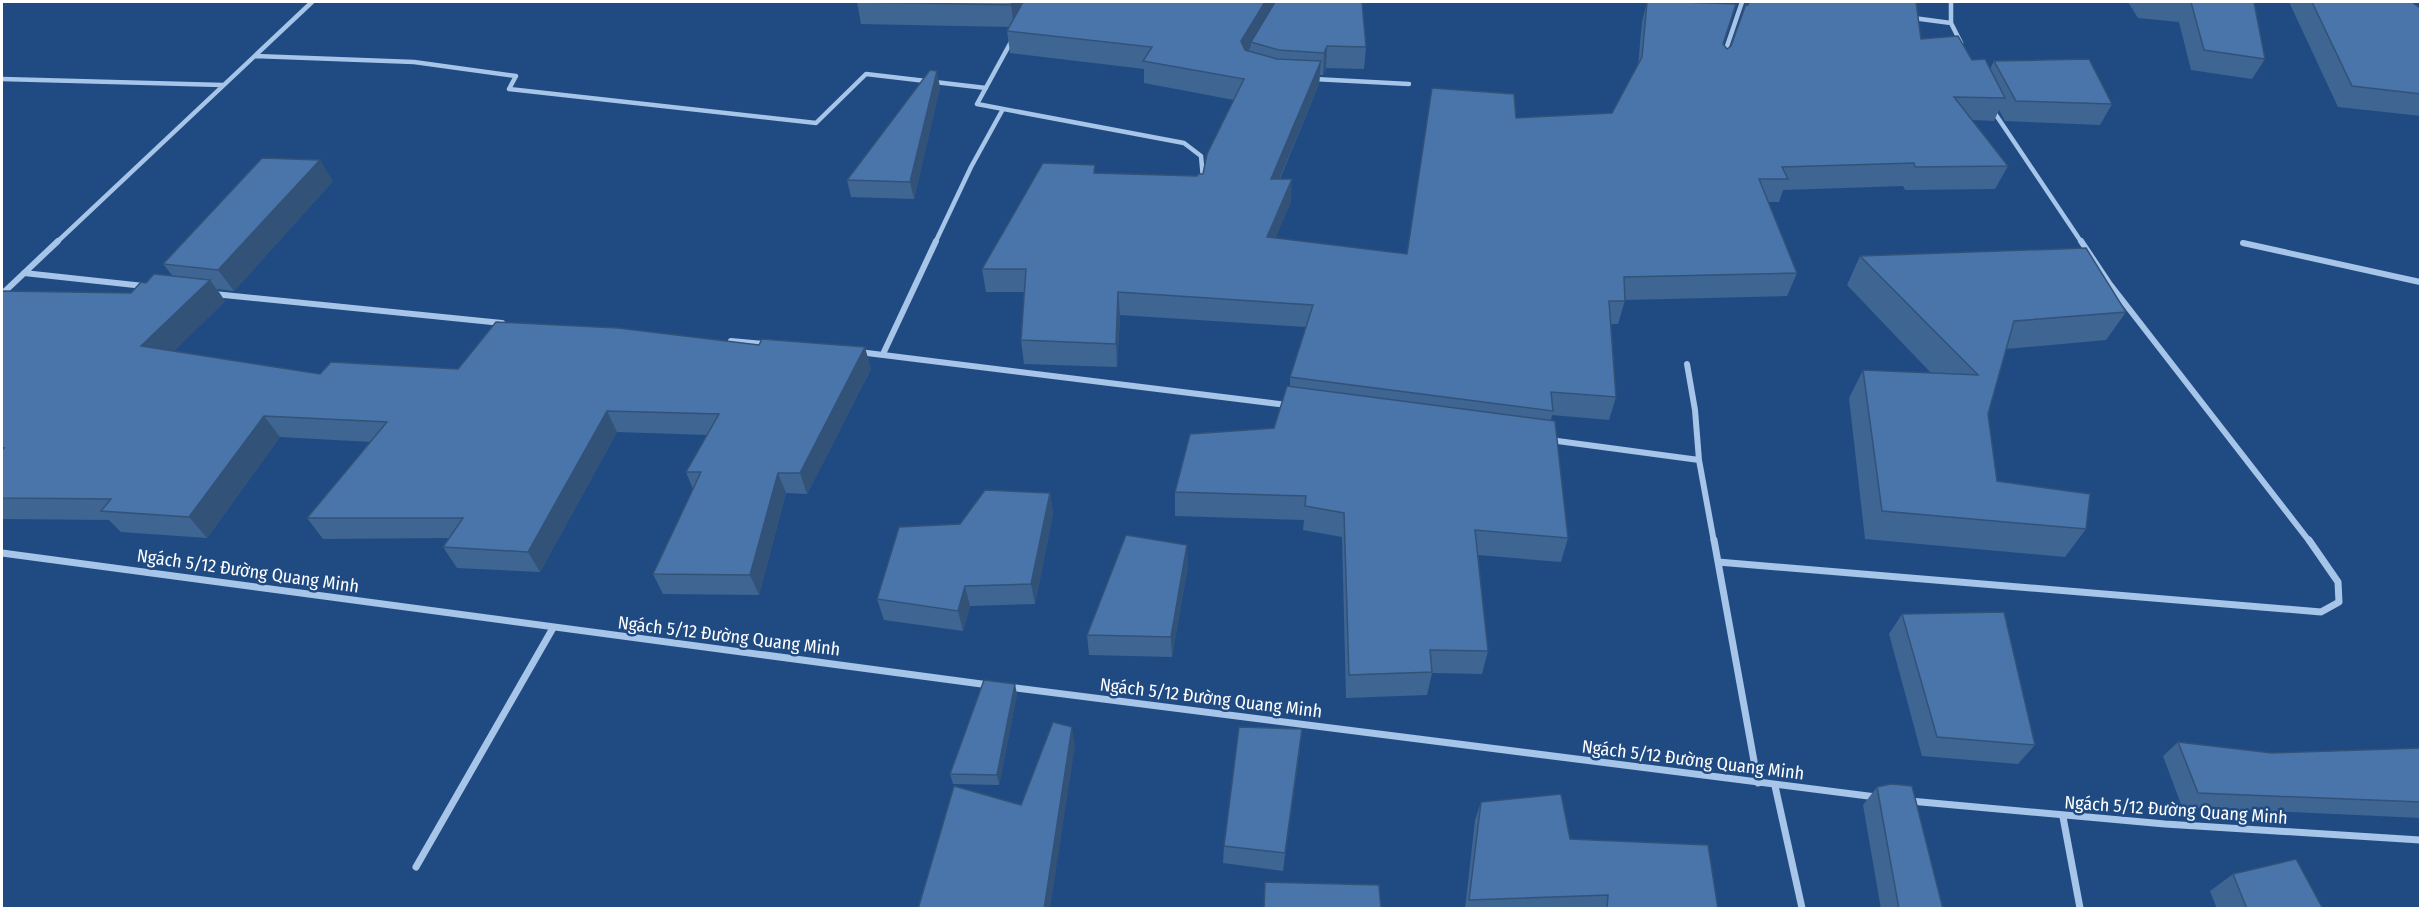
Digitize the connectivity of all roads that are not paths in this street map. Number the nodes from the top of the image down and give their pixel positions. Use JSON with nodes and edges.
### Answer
{"nodes":[{"id":1,"x":312,"y":2,"type":"edge"},
{"id":2,"x":1742,"y":2,"type":"edge"},
{"id":3,"x":1951,"y":2,"type":"edge"},
{"id":4,"x":1905,"y":18,"type":"edge"},
{"id":5,"x":1951,"y":23,"type":"junction"},
{"id":6,"x":1015,"y":35,"type":"edge"},
{"id":7,"x":1966,"y":54,"type":"edge"},
{"id":8,"x":255,"y":56,"type":"junction"},
{"id":9,"x":1720,"y":67,"type":"edge"},
{"id":10,"x":2,"y":79,"type":"edge"},
{"id":11,"x":1310,"y":79,"type":"edge"},
{"id":12,"x":1409,"y":84,"type":"dead end"},
{"id":13,"x":223,"y":85,"type":"junction"},
{"id":14,"x":986,"y":88,"type":"junction"},
{"id":15,"x":1991,"y":106,"type":"edge"},
{"id":16,"x":1003,"y":109,"type":"junction"},
{"id":17,"x":1202,"y":183,"type":"edge"},
{"id":18,"x":2243,"y":243,"type":"dead end"},
{"id":19,"x":24,"y":273,"type":"junction"},
{"id":20,"x":2421,"y":282,"type":"edge"},
{"id":21,"x":150,"y":287,"type":"edge"},
{"id":22,"x":3,"y":291,"type":"edge"},
{"id":23,"x":207,"y":293,"type":"edge"},
{"id":24,"x":504,"y":323,"type":"edge"},
{"id":25,"x":729,"y":341,"type":"edge"},
{"id":26,"x":776,"y":345,"type":"edge"},
{"id":27,"x":847,"y":351,"type":"edge"},
{"id":28,"x":883,"y":354,"type":"junction"},
{"id":29,"x":1687,"y":364,"type":"dead end"},
{"id":30,"x":1296,"y":406,"type":"edge"},
{"id":31,"x":1545,"y":439,"type":"edge"},
{"id":32,"x":1699,"y":460,"type":"junction"},
{"id":33,"x":2,"y":553,"type":"edge"},
{"id":34,"x":1718,"y":562,"type":"junction"},
{"id":35,"x":553,"y":628,"type":"junction"},
{"id":36,"x":1758,"y":783,"type":"junction"},
{"id":37,"x":1775,"y":786,"type":"junction"},
{"id":38,"x":1890,"y":798,"type":"edge"},
{"id":39,"x":1902,"y":800,"type":"edge"},
{"id":40,"x":2062,"y":817,"type":"junction"},
{"id":41,"x":2421,"y":840,"type":"edge"},
{"id":42,"x":416,"y":867,"type":"dead end"},
{"id":43,"x":1802,"y":909,"type":"edge"},
{"id":44,"x":2080,"y":909,"type":"edge"}],
"edges":[{"from":1,"to":8,"type":"street"},
{"from":2,"to":9,"type":"street"},
{"from":3,"to":5,"type":"street"},
{"from":4,"to":5,"type":"street"},
{"from":5,"to":7,"type":"street"},
{"from":6,"to":14,"type":"street"},
{"from":8,"to":13,"type":"street"},
{"from":8,"to":14,"type":"street"},
{"from":10,"to":13,"type":"street"},
{"from":11,"to":12,"type":"street"},
{"from":13,"to":19,"type":"street"},
{"from":14,"to":16,"type":"street"},
{"from":15,"to":34,"type":"street"},
{"from":16,"to":17,"type":"street"},
{"from":16,"to":28,"type":"street"},
{"from":18,"to":20,"type":"street"},
{"from":19,"to":21,"type":"street"},
{"from":19,"to":22,"type":"street"},
{"from":23,"to":24,"type":"street"},
{"from":25,"to":26,"type":"street"},
{"from":27,"to":28,"type":"street"},
{"from":28,"to":30,"type":"street"},
{"from":29,"to":32,"type":"street"},
{"from":31,"to":32,"type":"street"},
{"from":32,"to":34,"type":"street"},
{"from":33,"to":35,"type":"street","name":"Ngách 5/12 Đường Quang Minh"},
{"from":34,"to":36,"type":"street"},
{"from":35,"to":36,"type":"street","name":"Ngách 5/12 Đường Quang Minh"},
{"from":35,"to":42,"type":"street"},
{"from":36,"to":37,"type":"street","name":"Ngách 5/12 Đường Quang Minh"},
{"from":37,"to":38,"type":"street","name":"Ngách 5/12 Đường Quang Minh"},
{"from":37,"to":43,"type":"street"},
{"from":39,"to":40,"type":"street","name":"Ngách 5/12 Đường Quang Minh"},
{"from":40,"to":41,"type":"street","name":"Ngách 5/12 Đường Quang Minh"},
{"from":40,"to":44,"type":"street"}]}
